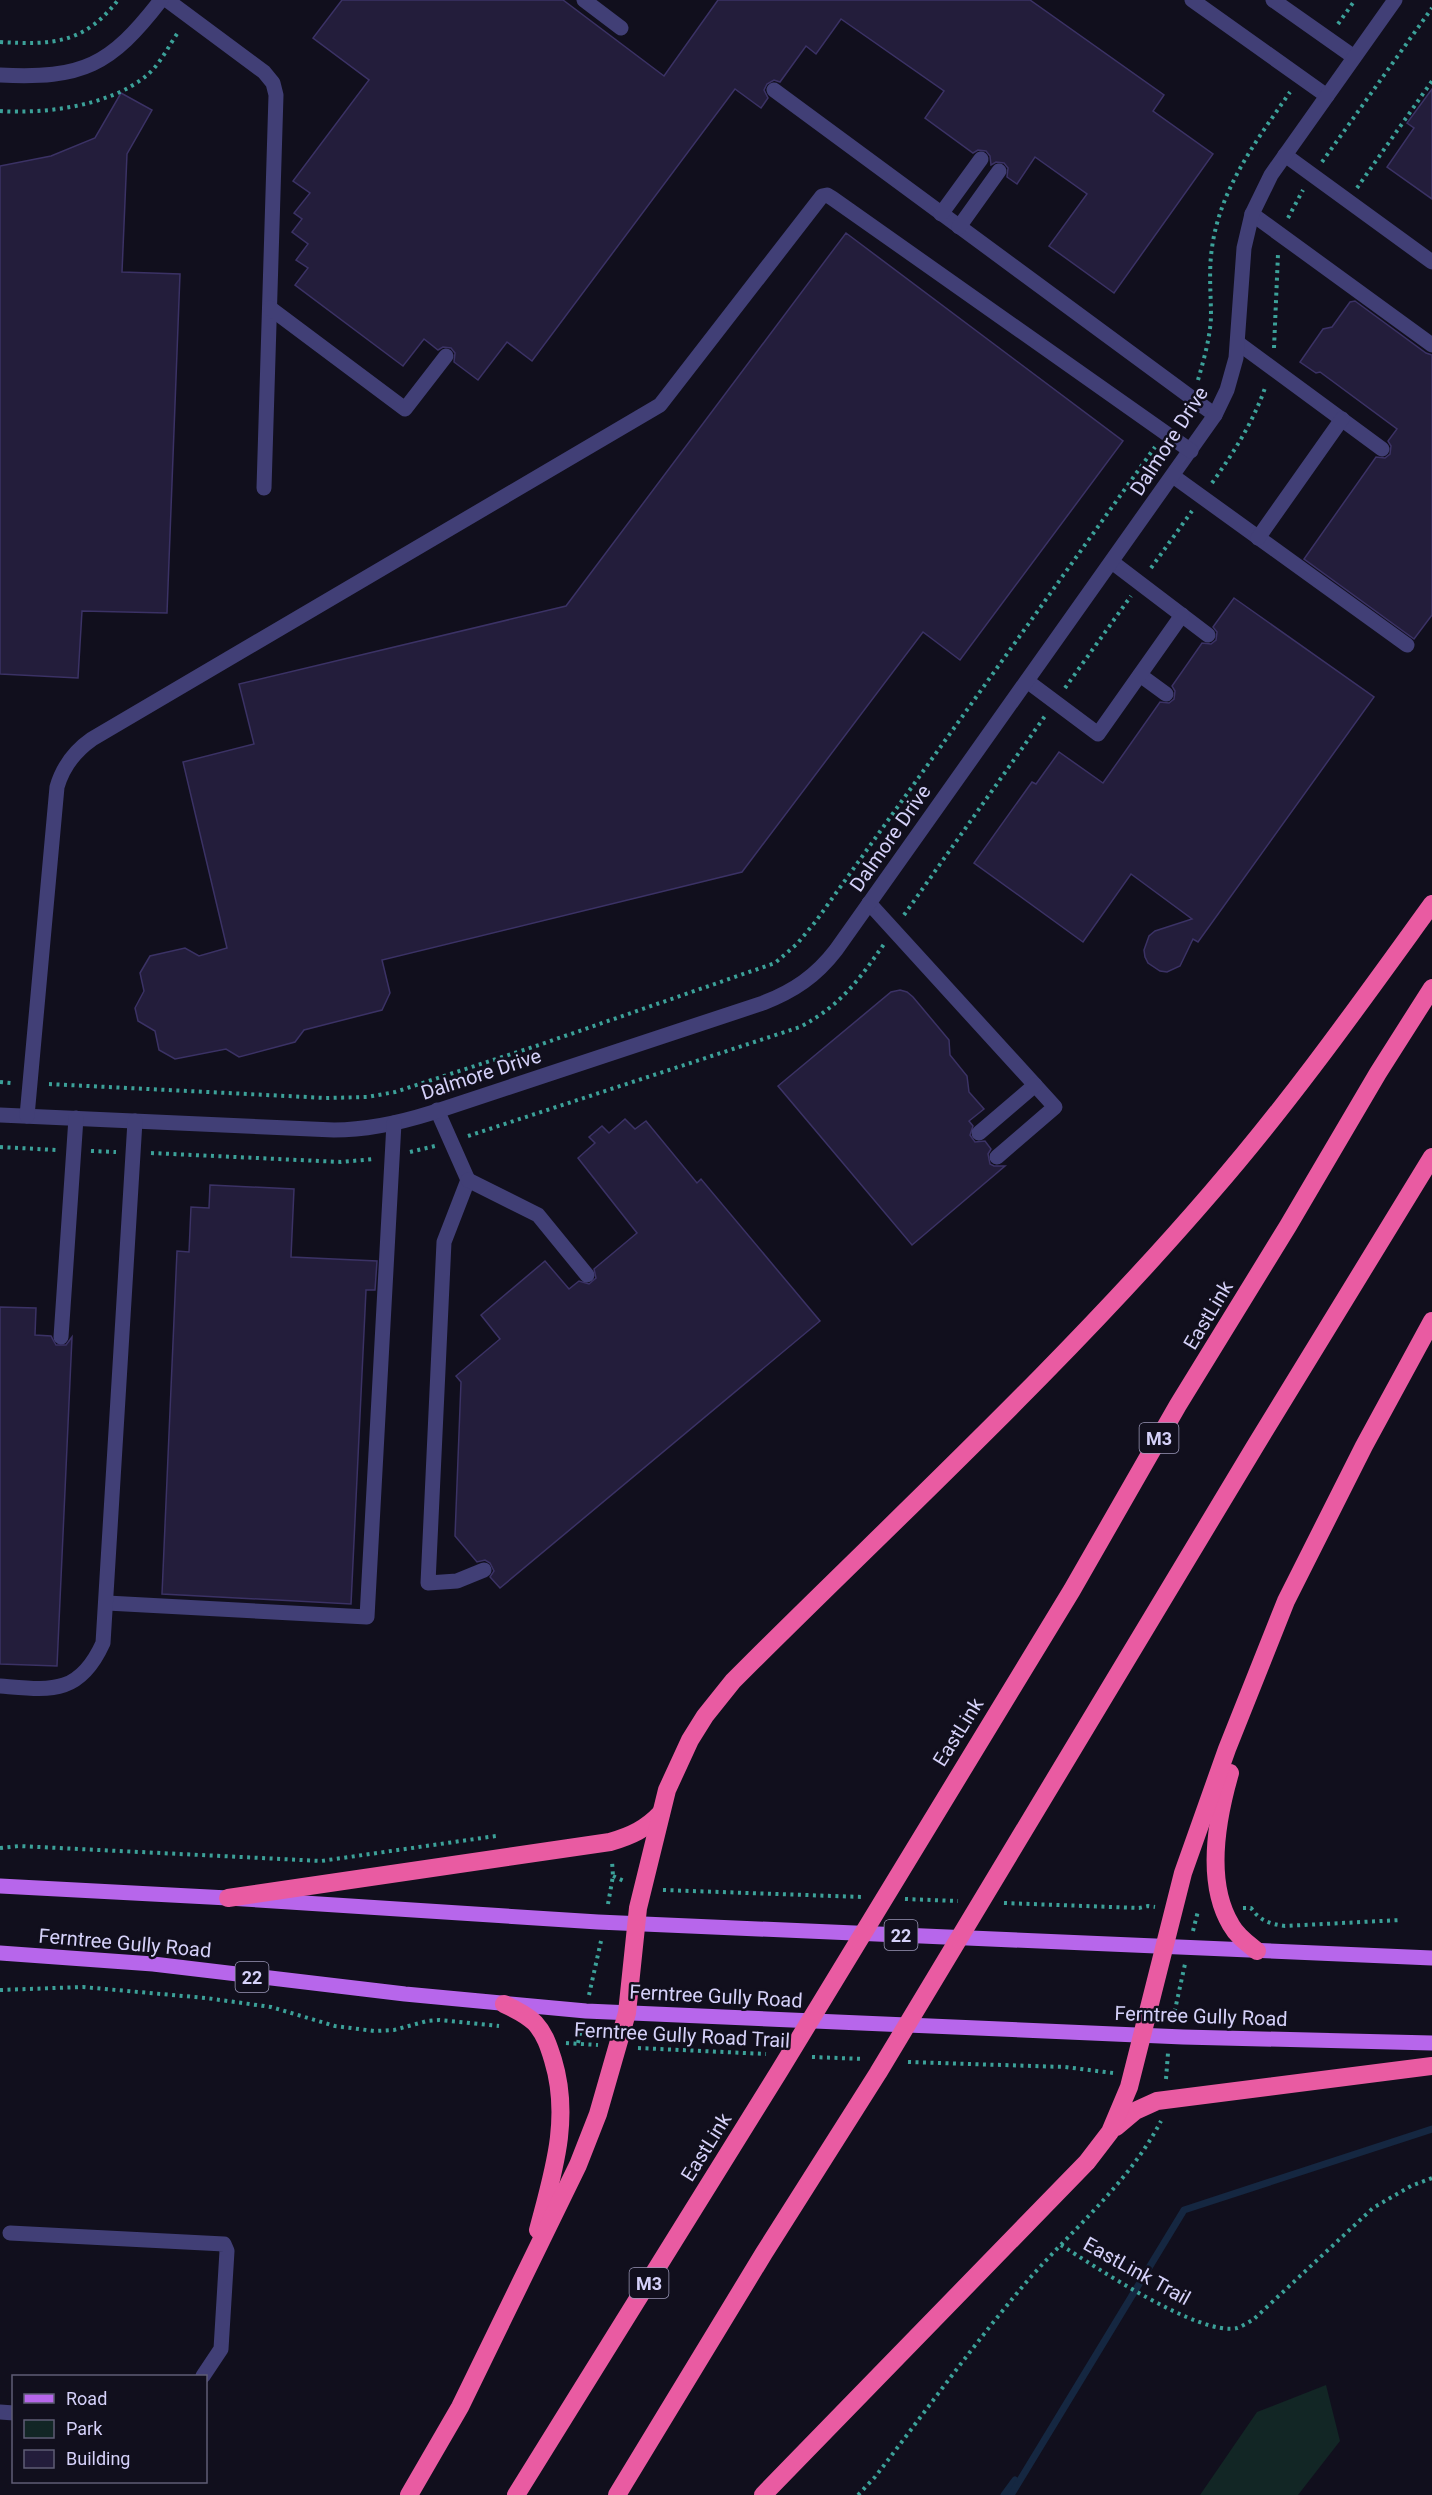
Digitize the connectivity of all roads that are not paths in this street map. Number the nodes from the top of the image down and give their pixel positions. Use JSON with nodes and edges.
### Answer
{"nodes":[{"id":1,"x":161,"y":0,"type":"edge"},
{"id":2,"x":167,"y":0,"type":"edge"},
{"id":3,"x":584,"y":0,"type":"edge"},
{"id":4,"x":1192,"y":0,"type":"edge"},
{"id":5,"x":1273,"y":0,"type":"edge"},
{"id":6,"x":1395,"y":0,"type":"edge"},
{"id":7,"x":621,"y":28,"type":"dead end"},
{"id":8,"x":1354,"y":57,"type":"junction"},
{"id":9,"x":0,"y":75,"type":"edge"},
{"id":10,"x":774,"y":90,"type":"dead end"},
{"id":11,"x":1327,"y":96,"type":"junction"},
{"id":12,"x":1285,"y":155,"type":"junction"},
{"id":13,"x":981,"y":159,"type":"dead end"},
{"id":14,"x":999,"y":171,"type":"dead end"},
{"id":15,"x":941,"y":214,"type":"junction"},
{"id":16,"x":1252,"y":214,"type":"junction"},
{"id":17,"x":959,"y":228,"type":"junction"},
{"id":18,"x":1432,"y":262,"type":"edge"},
{"id":19,"x":270,"y":308,"type":"junction"},
{"id":20,"x":1238,"y":343,"type":"junction"},
{"id":21,"x":1432,"y":345,"type":"edge"},
{"id":22,"x":446,"y":356,"type":"dead end"},
{"id":23,"x":1215,"y":415,"type":"junction"},
{"id":24,"x":1342,"y":419,"type":"junction"},
{"id":25,"x":1382,"y":449,"type":"dead end"},
{"id":26,"x":1191,"y":451,"type":"junction"},
{"id":27,"x":1173,"y":476,"type":"junction"},
{"id":28,"x":264,"y":488,"type":"dead end"},
{"id":29,"x":1258,"y":538,"type":"junction"},
{"id":30,"x":1112,"y":562,"type":"junction"},
{"id":31,"x":1182,"y":615,"type":"junction"},
{"id":32,"x":1208,"y":635,"type":"dead end"},
{"id":33,"x":1407,"y":645,"type":"dead end"},
{"id":34,"x":1140,"y":675,"type":"junction"},
{"id":35,"x":1027,"y":681,"type":"junction"},
{"id":36,"x":1166,"y":694,"type":"dead end"},
{"id":37,"x":869,"y":903,"type":"junction"},
{"id":38,"x":1432,"y":904,"type":"edge"},
{"id":39,"x":1432,"y":988,"type":"edge"},
{"id":40,"x":1035,"y":1085,"type":"junction"},
{"id":41,"x":437,"y":1110,"type":"junction"},
{"id":42,"x":0,"y":1115,"type":"edge"},
{"id":43,"x":27,"y":1116,"type":"junction"},
{"id":44,"x":76,"y":1118,"type":"junction"},
{"id":45,"x":135,"y":1121,"type":"junction"},
{"id":46,"x":394,"y":1123,"type":"junction"},
{"id":47,"x":979,"y":1133,"type":"dead end"},
{"id":48,"x":997,"y":1157,"type":"dead end"},
{"id":49,"x":1432,"y":1157,"type":"edge"},
{"id":50,"x":468,"y":1180,"type":"junction"},
{"id":51,"x":586,"y":1275,"type":"dead end"},
{"id":52,"x":1432,"y":1321,"type":"edge"},
{"id":53,"x":61,"y":1336,"type":"dead end"},
{"id":54,"x":484,"y":1570,"type":"dead end"},
{"id":55,"x":107,"y":1603,"type":"junction"},
{"id":56,"x":1257,"y":1676,"type":"junction"},
{"id":57,"x":0,"y":1686,"type":"edge"},
{"id":58,"x":661,"y":1813,"type":"junction"},
{"id":59,"x":0,"y":1886,"type":"edge"},
{"id":60,"x":228,"y":1898,"type":"junction"},
{"id":61,"x":638,"y":1924,"type":"junction"},
{"id":62,"x":1165,"y":1947,"type":"junction"},
{"id":63,"x":1257,"y":1951,"type":"junction"},
{"id":64,"x":0,"y":1953,"type":"edge"},
{"id":65,"x":1432,"y":1958,"type":"edge"},
{"id":66,"x":504,"y":2004,"type":"junction"},
{"id":67,"x":627,"y":2013,"type":"junction"},
{"id":68,"x":1142,"y":2036,"type":"junction"},
{"id":69,"x":1432,"y":2043,"type":"edge"},
{"id":70,"x":1432,"y":2066,"type":"edge"},
{"id":71,"x":1110,"y":2132,"type":"junction"},
{"id":72,"x":10,"y":2233,"type":"dead end"},
{"id":73,"x":528,"y":2267,"type":"junction"},
{"id":74,"x":204,"y":2375,"type":"edge"},
{"id":75,"x":409,"y":2495,"type":"edge"},
{"id":76,"x":516,"y":2495,"type":"edge"},
{"id":77,"x":617,"y":2495,"type":"edge"},
{"id":78,"x":763,"y":2495,"type":"edge"}],
"edges":[{"from":1,"to":9,"type":"street"},
{"from":2,"to":19,"type":"street"},
{"from":3,"to":7,"type":"street"},
{"from":4,"to":11,"type":"street"},
{"from":5,"to":8,"type":"street"},
{"from":6,"to":8,"type":"street","name":"Dalmore Drive"},
{"from":8,"to":11,"type":"street","name":"Dalmore Drive"},
{"from":10,"to":15,"type":"street"},
{"from":11,"to":12,"type":"street","name":"Dalmore Drive"},
{"from":12,"to":16,"type":"street","name":"Dalmore Drive"},
{"from":12,"to":18,"type":"street"},
{"from":13,"to":15,"type":"street"},
{"from":14,"to":17,"type":"street"},
{"from":15,"to":17,"type":"street"},
{"from":16,"to":20,"type":"street","name":"Dalmore Drive"},
{"from":16,"to":21,"type":"street"},
{"from":17,"to":23,"type":"street"},
{"from":19,"to":22,"type":"street"},
{"from":19,"to":28,"type":"street"},
{"from":20,"to":23,"type":"street","name":"Dalmore Drive"},
{"from":20,"to":24,"type":"street"},
{"from":23,"to":26,"type":"street","name":"Dalmore Drive"},
{"from":24,"to":25,"type":"street"},
{"from":24,"to":29,"type":"street"},
{"from":26,"to":27,"type":"street","name":"Dalmore Drive"},
{"from":26,"to":43,"type":"street"},
{"from":27,"to":29,"type":"street"},
{"from":27,"to":30,"type":"street","name":"Dalmore Drive"},
{"from":29,"to":33,"type":"street"},
{"from":30,"to":31,"type":"street"},
{"from":30,"to":35,"type":"street","name":"Dalmore Drive"},
{"from":31,"to":32,"type":"street"},
{"from":31,"to":34,"type":"street"},
{"from":34,"to":35,"type":"street"},
{"from":34,"to":36,"type":"street"},
{"from":35,"to":37,"type":"street","name":"Dalmore Drive"},
{"from":37,"to":40,"type":"street"},
{"from":37,"to":41,"type":"street","name":"Dalmore Drive"},
{"from":38,"to":58,"type":"highway"},
{"from":39,"to":76,"type":"highway","name":"EastLink","number":"M3"},
{"from":40,"to":47,"type":"street"},
{"from":40,"to":48,"type":"street"},
{"from":41,"to":46,"type":"street","name":"Dalmore Drive"},
{"from":41,"to":50,"type":"street"},
{"from":42,"to":43,"type":"street","name":"Dalmore Drive"},
{"from":43,"to":44,"type":"street","name":"Dalmore Drive"},
{"from":44,"to":45,"type":"street","name":"Dalmore Drive"},
{"from":44,"to":53,"type":"street"},
{"from":45,"to":46,"type":"street","name":"Dalmore Drive"},
{"from":45,"to":55,"type":"street"},
{"from":46,"to":55,"type":"street"},
{"from":49,"to":77,"type":"highway"},
{"from":50,"to":51,"type":"street"},
{"from":50,"to":54,"type":"street"},
{"from":52,"to":56,"type":"highway"},
{"from":55,"to":57,"type":"street"},
{"from":56,"to":62,"type":"highway"},
{"from":56,"to":63,"type":"highway"},
{"from":58,"to":60,"type":"highway"},
{"from":58,"to":61,"type":"highway"},
{"from":59,"to":60,"type":"main road","number":"22"},
{"from":60,"to":61,"type":"main road","number":"22"},
{"from":61,"to":62,"type":"main road","number":"22"},
{"from":61,"to":67,"type":"highway"},
{"from":62,"to":63,"type":"main road","number":"22"},
{"from":62,"to":68,"type":"highway"},
{"from":63,"to":65,"type":"main road","number":"22"},
{"from":64,"to":66,"type":"main road","name":"Ferntree Gully Road","number":"22"},
{"from":66,"to":67,"type":"main road","name":"Ferntree Gully Road","number":"22"},
{"from":66,"to":73,"type":"highway"},
{"from":67,"to":68,"type":"main road","name":"Ferntree Gully Road","number":"22"},
{"from":67,"to":73,"type":"highway"},
{"from":68,"to":69,"type":"main road","name":"Ferntree Gully Road","number":"22"},
{"from":68,"to":71,"type":"highway"},
{"from":70,"to":71,"type":"highway"},
{"from":71,"to":78,"type":"highway"},
{"from":72,"to":74,"type":"street"},
{"from":73,"to":75,"type":"highway"}]}
